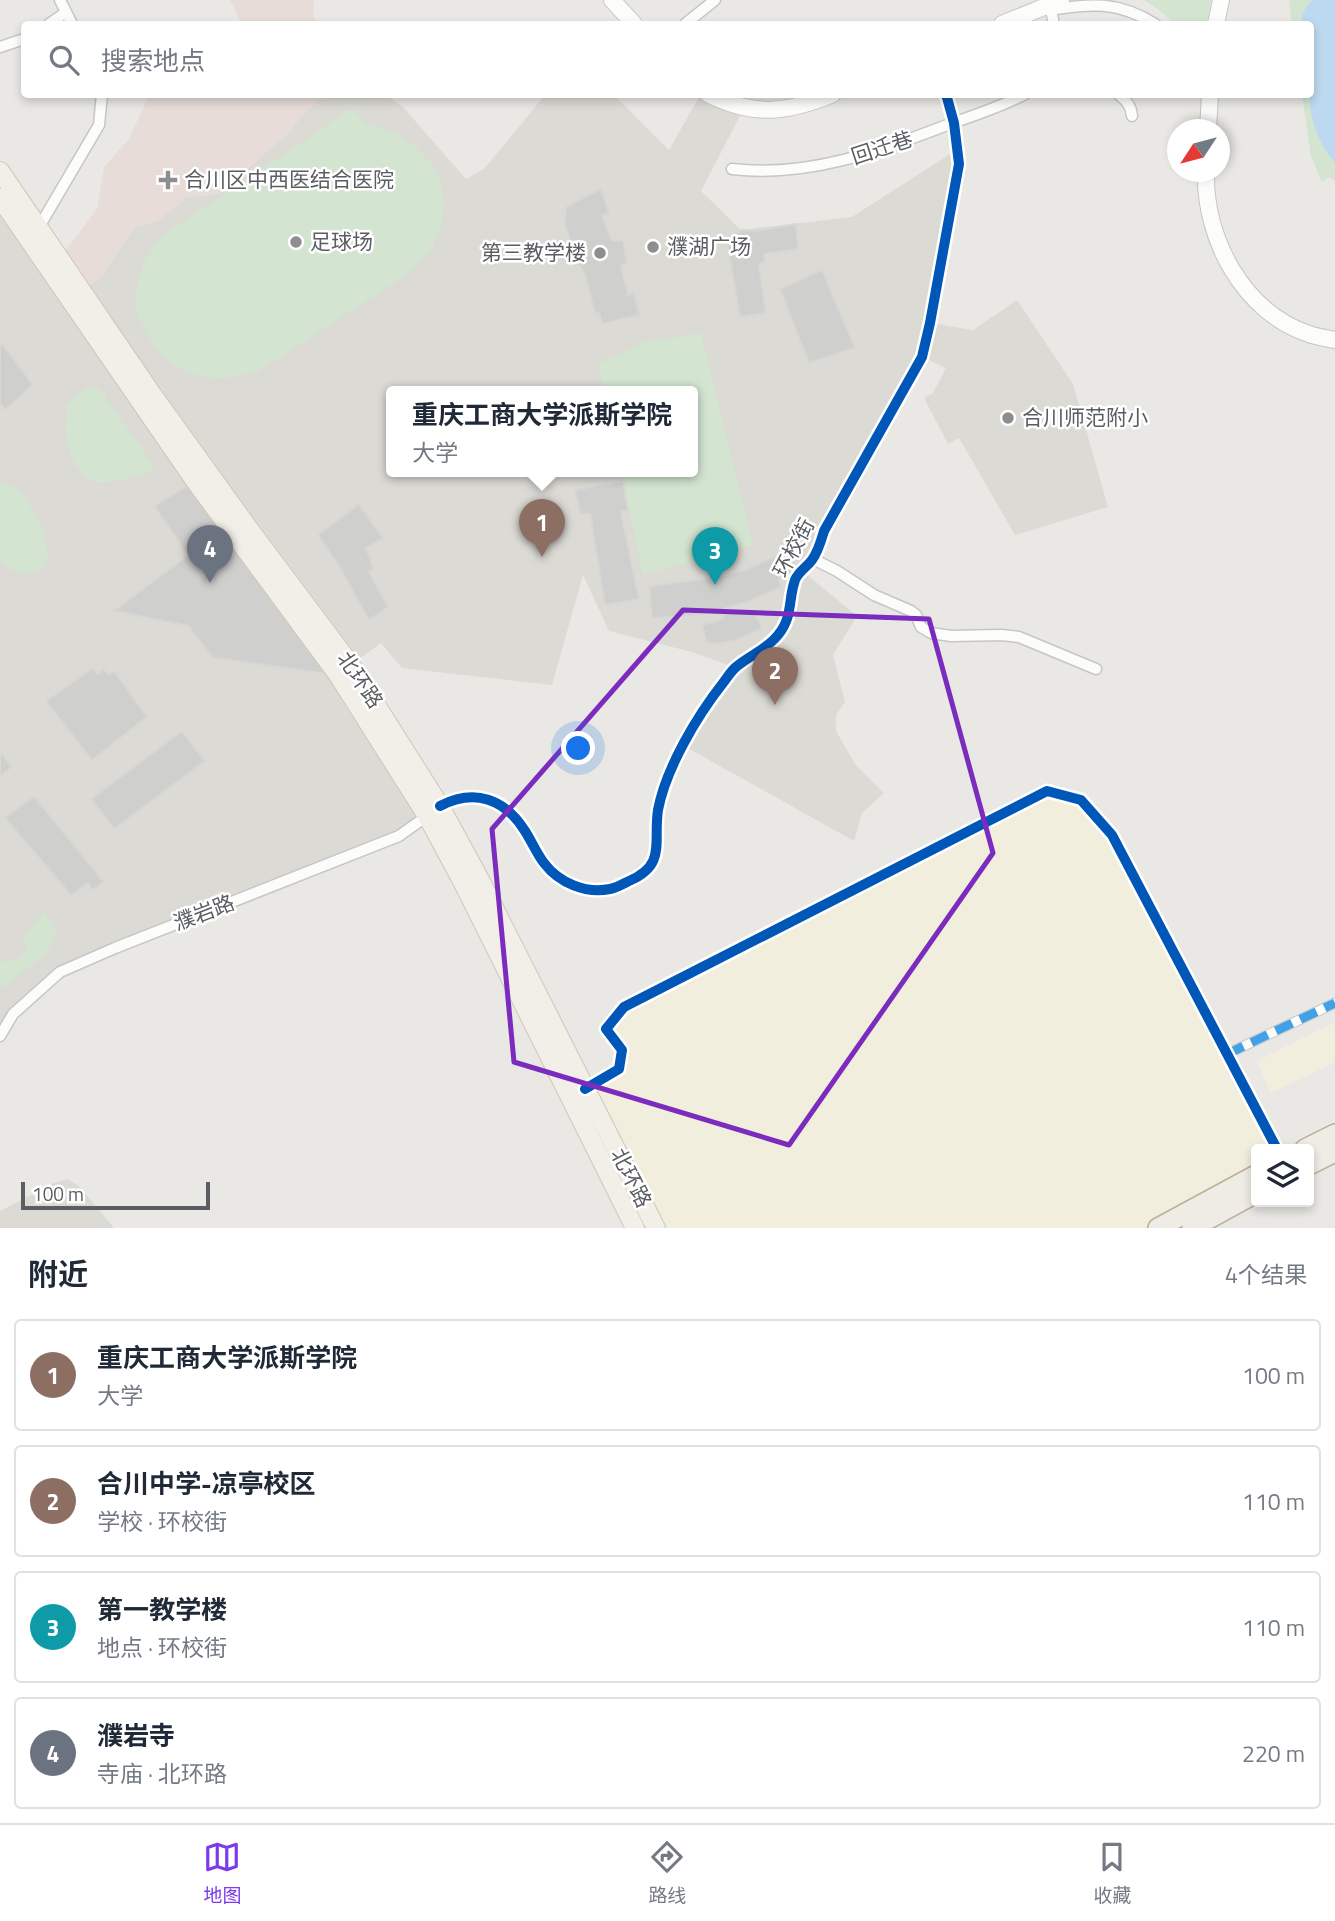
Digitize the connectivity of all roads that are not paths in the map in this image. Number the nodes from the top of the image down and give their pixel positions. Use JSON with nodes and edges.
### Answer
{"nodes":[{"id":1,"x":60,"y":0,"type":"edge"},
{"id":2,"x":612,"y":0,"type":"edge"},
{"id":3,"x":715,"y":0,"type":"edge"},
{"id":4,"x":1221,"y":0,"type":"edge"},
{"id":5,"x":1056,"y":5,"type":"edge"},
{"id":6,"x":65,"y":13,"type":"junction"},
{"id":7,"x":53,"y":21,"type":"edge"},
{"id":8,"x":70,"y":21,"type":"edge"},
{"id":9,"x":631,"y":21,"type":"edge"},
{"id":10,"x":689,"y":21,"type":"edge"},
{"id":11,"x":1010,"y":21,"type":"edge"},
{"id":12,"x":1150,"y":21,"type":"edge"},
{"id":13,"x":1217,"y":21,"type":"edge"},
{"id":14,"x":21,"y":40,"type":"edge"},
{"id":15,"x":0,"y":47,"type":"edge"},
{"id":16,"x":102,"y":98,"type":"edge"},
{"id":17,"x":716,"y":98,"type":"edge"},
{"id":18,"x":824,"y":98,"type":"edge"},
{"id":19,"x":947,"y":98,"type":"edge"},
{"id":20,"x":1015,"y":98,"type":"edge"},
{"id":21,"x":1124,"y":98,"type":"edge"},
{"id":22,"x":1202,"y":98,"type":"edge"},
{"id":23,"x":1210,"y":98,"type":"edge"},
{"id":24,"x":1132,"y":116,"type":"dead end"},
{"id":25,"x":1207,"y":119,"type":"edge"},
{"id":26,"x":1208,"y":119,"type":"edge"},
{"id":27,"x":954,"y":123,"type":"junction"},
{"id":28,"x":732,"y":169,"type":"dead end"},
{"id":29,"x":0,"y":171,"type":"edge"},
{"id":30,"x":1206,"y":182,"type":"edge"},
{"id":31,"x":0,"y":198,"type":"edge"},
{"id":32,"x":39,"y":227,"type":"junction"},
{"id":33,"x":1335,"y":340,"type":"edge"},
{"id":34,"x":813,"y":559,"type":"junction"},
{"id":35,"x":1096,"y":669,"type":"dead end"},
{"id":36,"x":434,"y":811,"type":"junction"},
{"id":37,"x":1335,"y":1003,"type":"edge"},
{"id":38,"x":0,"y":1036,"type":"edge"},
{"id":39,"x":1227,"y":1054,"type":"junction"},
{"id":40,"x":585,"y":1089,"type":"junction"},
{"id":41,"x":1335,"y":1134,"type":"edge"},
{"id":42,"x":1274,"y":1144,"type":"edge"},
{"id":43,"x":1314,"y":1144,"type":"edge"},
{"id":44,"x":1335,"y":1152,"type":"edge"},
{"id":45,"x":1314,"y":1162,"type":"edge"},
{"id":46,"x":1251,"y":1178,"type":"edge"},
{"id":47,"x":1251,"y":1196,"type":"edge"},
{"id":48,"x":635,"y":1228,"type":"edge"},
{"id":49,"x":656,"y":1228,"type":"edge"},
{"id":50,"x":1158,"y":1228,"type":"edge"},
{"id":51,"x":1192,"y":1228,"type":"edge"}],
"edges":[{"from":1,"to":6,"type":"street"},
{"from":2,"to":9,"type":"main road"},
{"from":3,"to":10,"type":"street"},
{"from":4,"to":13,"type":"main road"},
{"from":5,"to":11,"type":"main road"},
{"from":5,"to":12,"type":"street"},
{"from":6,"to":7,"type":"street"},
{"from":6,"to":8,"type":"street"},
{"from":14,"to":15,"type":"street"},
{"from":16,"to":32,"type":"street"},
{"from":17,"to":18,"type":"main road"},
{"from":19,"to":27,"type":"street","name":"环校街"},
{"from":20,"to":27,"type":"street","name":"回迁巷"},
{"from":21,"to":24,"type":"street"},
{"from":22,"to":25,"type":"street"},
{"from":23,"to":26,"type":"main road"},
{"from":27,"to":28,"type":"street","name":"回迁巷"},
{"from":27,"to":34,"type":"street","name":"环校街"},
{"from":29,"to":32,"type":"main road","name":"北环路"},
{"from":30,"to":33,"type":"main road"},
{"from":31,"to":36,"type":"main road","name":"北环路"},
{"from":32,"to":36,"type":"main road","name":"北环路"},
{"from":34,"to":35,"type":"street"},
{"from":34,"to":36,"type":"street","name":"环校街"},
{"from":36,"to":38,"type":"street","name":"濮岩路"},
{"from":36,"to":40,"type":"main road","name":"北环路"},
{"from":36,"to":48,"type":"main road","name":"北环路"},
{"from":37,"to":39,"type":"street"},
{"from":39,"to":40,"type":"street"},
{"from":39,"to":42,"type":"street"},
{"from":40,"to":49,"type":"main road","name":"北环路"},
{"from":41,"to":43,"type":"highway"},
{"from":44,"to":45,"type":"highway"},
{"from":46,"to":50,"type":"highway"},
{"from":47,"to":51,"type":"highway"}]}
